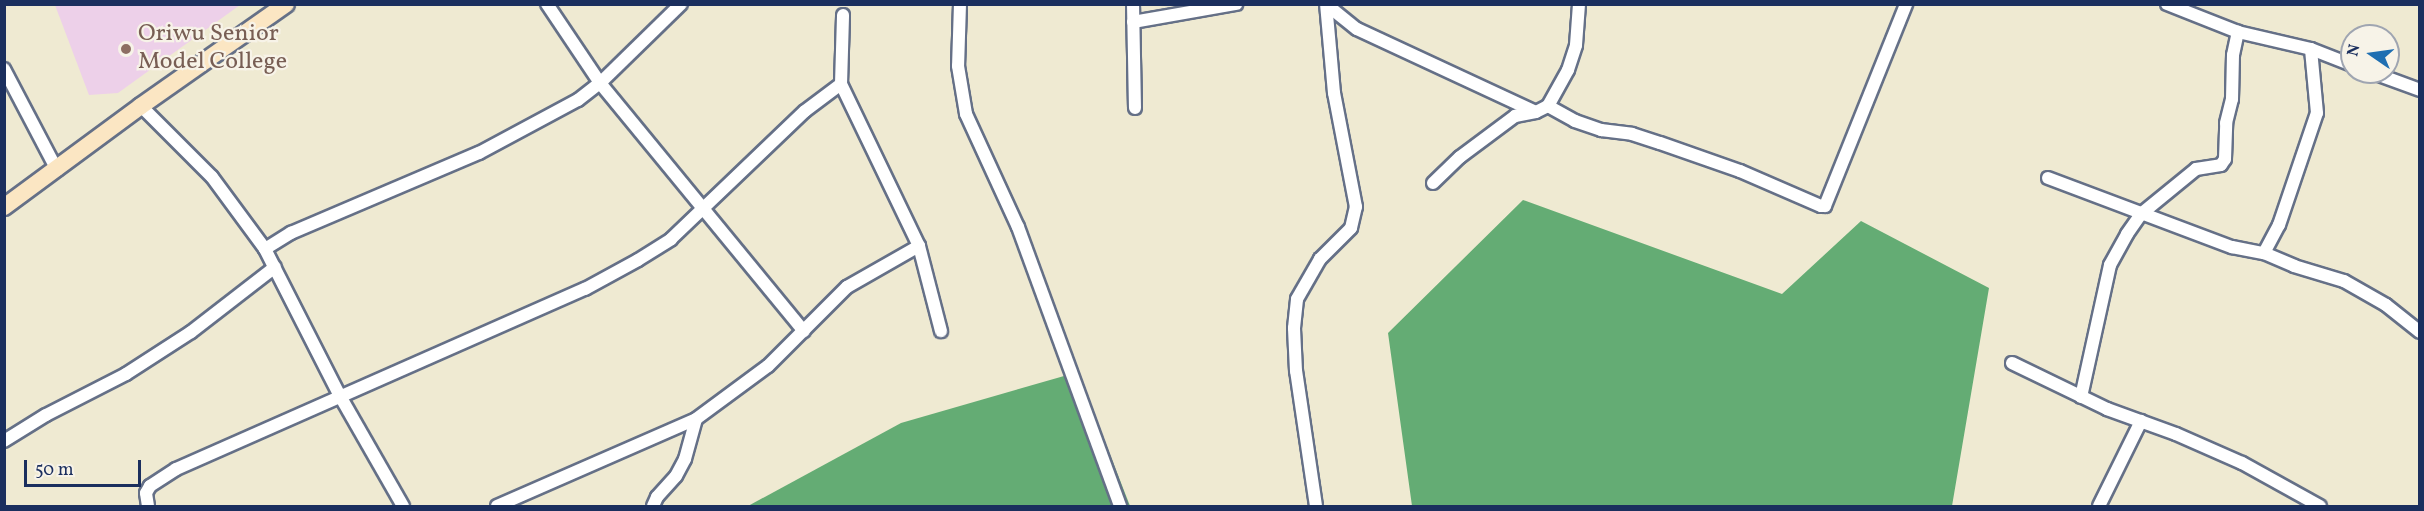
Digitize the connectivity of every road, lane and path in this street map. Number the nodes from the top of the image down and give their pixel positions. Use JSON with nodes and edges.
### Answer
{"nodes":[{"id":1,"x":286,"y":4,"type":"edge"},
{"id":2,"x":547,"y":4,"type":"edge"},
{"id":3,"x":681,"y":4,"type":"edge"},
{"id":4,"x":960,"y":4,"type":"edge"},
{"id":5,"x":1132,"y":4,"type":"edge"},
{"id":6,"x":1236,"y":4,"type":"edge"},
{"id":7,"x":1579,"y":4,"type":"edge"},
{"id":8,"x":1906,"y":4,"type":"edge"},
{"id":9,"x":1327,"y":5,"type":"edge"},
{"id":10,"x":2176,"y":6,"type":"edge"},
{"id":11,"x":843,"y":15,"type":"dead end"},
{"id":12,"x":1133,"y":22,"type":"junction"},
{"id":13,"x":2238,"y":32,"type":"junction"},
{"id":14,"x":2311,"y":49,"type":"junction"},
{"id":15,"x":2340,"y":60,"type":"edge"},
{"id":16,"x":4,"y":69,"type":"edge"},
{"id":17,"x":600,"y":83,"type":"junction"},
{"id":18,"x":2400,"y":83,"type":"edge"},
{"id":19,"x":841,"y":84,"type":"junction"},
{"id":20,"x":2420,"y":90,"type":"edge"},
{"id":21,"x":141,"y":106,"type":"junction"},
{"id":22,"x":1548,"y":106,"type":"junction"},
{"id":23,"x":1135,"y":108,"type":"dead end"},
{"id":24,"x":1536,"y":112,"type":"junction"},
{"id":25,"x":57,"y":170,"type":"junction"},
{"id":26,"x":2048,"y":178,"type":"dead end"},
{"id":27,"x":1433,"y":183,"type":"dead end"},
{"id":28,"x":4,"y":207,"type":"edge"},
{"id":29,"x":705,"y":209,"type":"junction"},
{"id":30,"x":2141,"y":214,"type":"junction"},
{"id":31,"x":919,"y":246,"type":"junction"},
{"id":32,"x":265,"y":249,"type":"junction"},
{"id":33,"x":2264,"y":253,"type":"junction"},
{"id":34,"x":275,"y":267,"type":"junction"},
{"id":35,"x":804,"y":331,"type":"junction"},
{"id":36,"x":941,"y":331,"type":"dead end"},
{"id":37,"x":2420,"y":332,"type":"edge"},
{"id":38,"x":2012,"y":363,"type":"dead end"},
{"id":39,"x":340,"y":396,"type":"junction"},
{"id":40,"x":2081,"y":397,"type":"junction"},
{"id":41,"x":696,"y":419,"type":"junction"},
{"id":42,"x":2140,"y":421,"type":"junction"},
{"id":43,"x":4,"y":441,"type":"edge"},
{"id":44,"x":148,"y":507,"type":"edge"},
{"id":45,"x":403,"y":507,"type":"edge"},
{"id":46,"x":497,"y":507,"type":"edge"},
{"id":47,"x":653,"y":507,"type":"edge"},
{"id":48,"x":1120,"y":507,"type":"edge"},
{"id":49,"x":1316,"y":507,"type":"edge"},
{"id":50,"x":2099,"y":507,"type":"edge"},
{"id":51,"x":2320,"y":507,"type":"edge"}],
"edges":[{"from":1,"to":21,"type":"main road"},
{"from":2,"to":17,"type":"street"},
{"from":3,"to":17,"type":"street"},
{"from":4,"to":48,"type":"street"},
{"from":5,"to":12,"type":"street"},
{"from":6,"to":12,"type":"street"},
{"from":7,"to":22,"type":"street"},
{"from":8,"to":22,"type":"street"},
{"from":9,"to":24,"type":"street"},
{"from":9,"to":49,"type":"street"},
{"from":10,"to":13,"type":"street"},
{"from":11,"to":19,"type":"street"},
{"from":12,"to":23,"type":"street"},
{"from":13,"to":14,"type":"street"},
{"from":13,"to":30,"type":"street"},
{"from":14,"to":15,"type":"street"},
{"from":14,"to":33,"type":"street"},
{"from":16,"to":25,"type":"street"},
{"from":17,"to":29,"type":"street"},
{"from":17,"to":32,"type":"street"},
{"from":18,"to":20,"type":"street"},
{"from":19,"to":29,"type":"street"},
{"from":19,"to":31,"type":"street"},
{"from":21,"to":25,"type":"main road"},
{"from":21,"to":32,"type":"street"},
{"from":22,"to":24,"type":"street"},
{"from":24,"to":27,"type":"street"},
{"from":25,"to":28,"type":"main road"},
{"from":26,"to":30,"type":"street"},
{"from":29,"to":35,"type":"street"},
{"from":29,"to":39,"type":"street"},
{"from":30,"to":33,"type":"street"},
{"from":30,"to":40,"type":"street"},
{"from":31,"to":35,"type":"street"},
{"from":31,"to":36,"type":"street"},
{"from":32,"to":34,"type":"street"},
{"from":33,"to":37,"type":"street"},
{"from":34,"to":39,"type":"street"},
{"from":34,"to":43,"type":"street"},
{"from":35,"to":41,"type":"street"},
{"from":38,"to":40,"type":"street"},
{"from":39,"to":44,"type":"street"},
{"from":39,"to":45,"type":"street"},
{"from":40,"to":42,"type":"street"},
{"from":41,"to":46,"type":"street"},
{"from":41,"to":47,"type":"street"},
{"from":42,"to":50,"type":"street"},
{"from":42,"to":51,"type":"street"}]}
